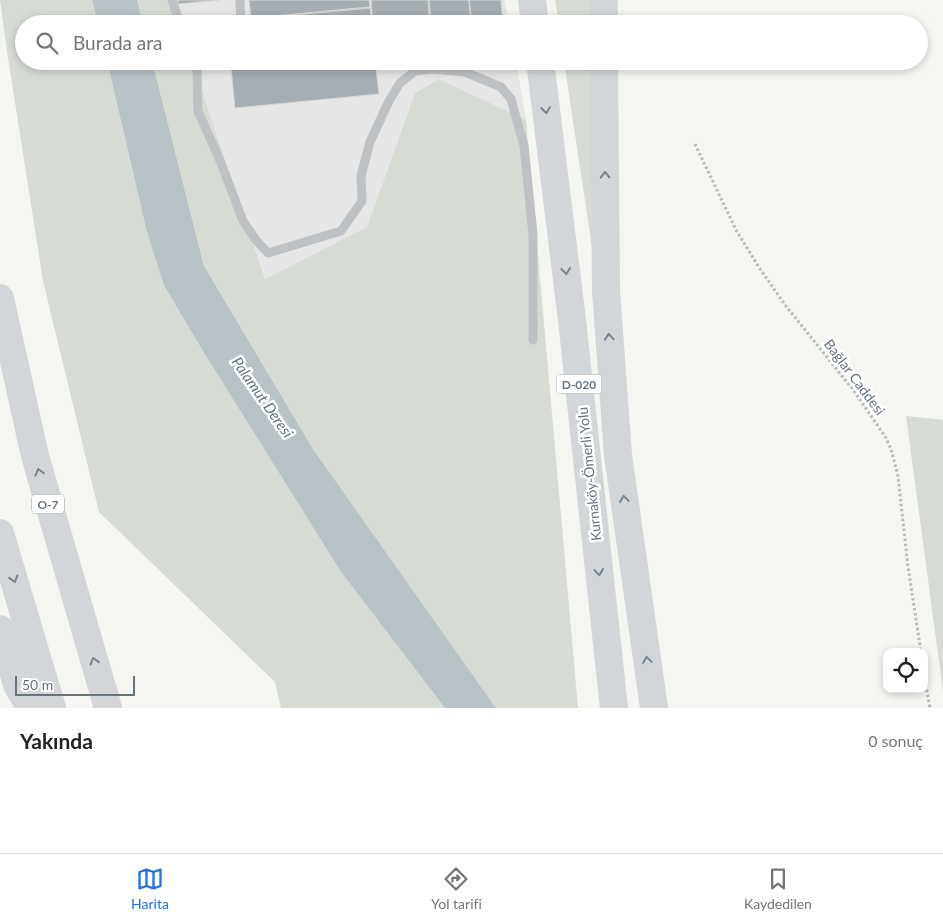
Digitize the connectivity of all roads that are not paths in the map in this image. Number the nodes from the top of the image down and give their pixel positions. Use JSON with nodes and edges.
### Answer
{"nodes":[{"id":1,"x":172,"y":0,"type":"edge"},
{"id":2,"x":240,"y":0,"type":"edge"},
{"id":3,"x":532,"y":0,"type":"edge"},
{"id":4,"x":604,"y":0,"type":"edge"},
{"id":5,"x":177,"y":15,"type":"edge"},
{"id":6,"x":241,"y":15,"type":"edge"},
{"id":7,"x":534,"y":15,"type":"edge"},
{"id":8,"x":604,"y":15,"type":"edge"},
{"id":9,"x":197,"y":70,"type":"edge"},
{"id":10,"x":424,"y":70,"type":"edge"},
{"id":11,"x":443,"y":70,"type":"edge"},
{"id":12,"x":541,"y":70,"type":"edge"},
{"id":13,"x":604,"y":70,"type":"edge"},
{"id":14,"x":0,"y":298,"type":"edge"},
{"id":15,"x":533,"y":340,"type":"dead end"},
{"id":16,"x":0,"y":533,"type":"edge"},
{"id":17,"x":0,"y":629,"type":"edge"},
{"id":18,"x":31,"y":708,"type":"edge"},
{"id":19,"x":52,"y":708,"type":"edge"},
{"id":20,"x":108,"y":708,"type":"edge"},
{"id":21,"x":614,"y":708,"type":"edge"},
{"id":22,"x":654,"y":708,"type":"edge"}],
"edges":[{"from":1,"to":5,"type":"lane"},
{"from":2,"to":6,"type":"lane"},
{"from":3,"to":7,"type":"highway"},
{"from":4,"to":8,"type":"highway"},
{"from":9,"to":10,"type":"lane"},
{"from":11,"to":15,"type":"lane"},
{"from":12,"to":21,"type":"highway","name":"Kurnaköy-Ömerli Yolu","number":"D-020","one_way":true},
{"from":22,"to":13,"type":"highway","number":"D-020","one_way":true},
{"from":20,"to":14,"type":"highway","number":"O-7","one_way":true},
{"from":16,"to":19,"type":"highway","one_way":true},
{"from":17,"to":18,"type":"highway"}]}
